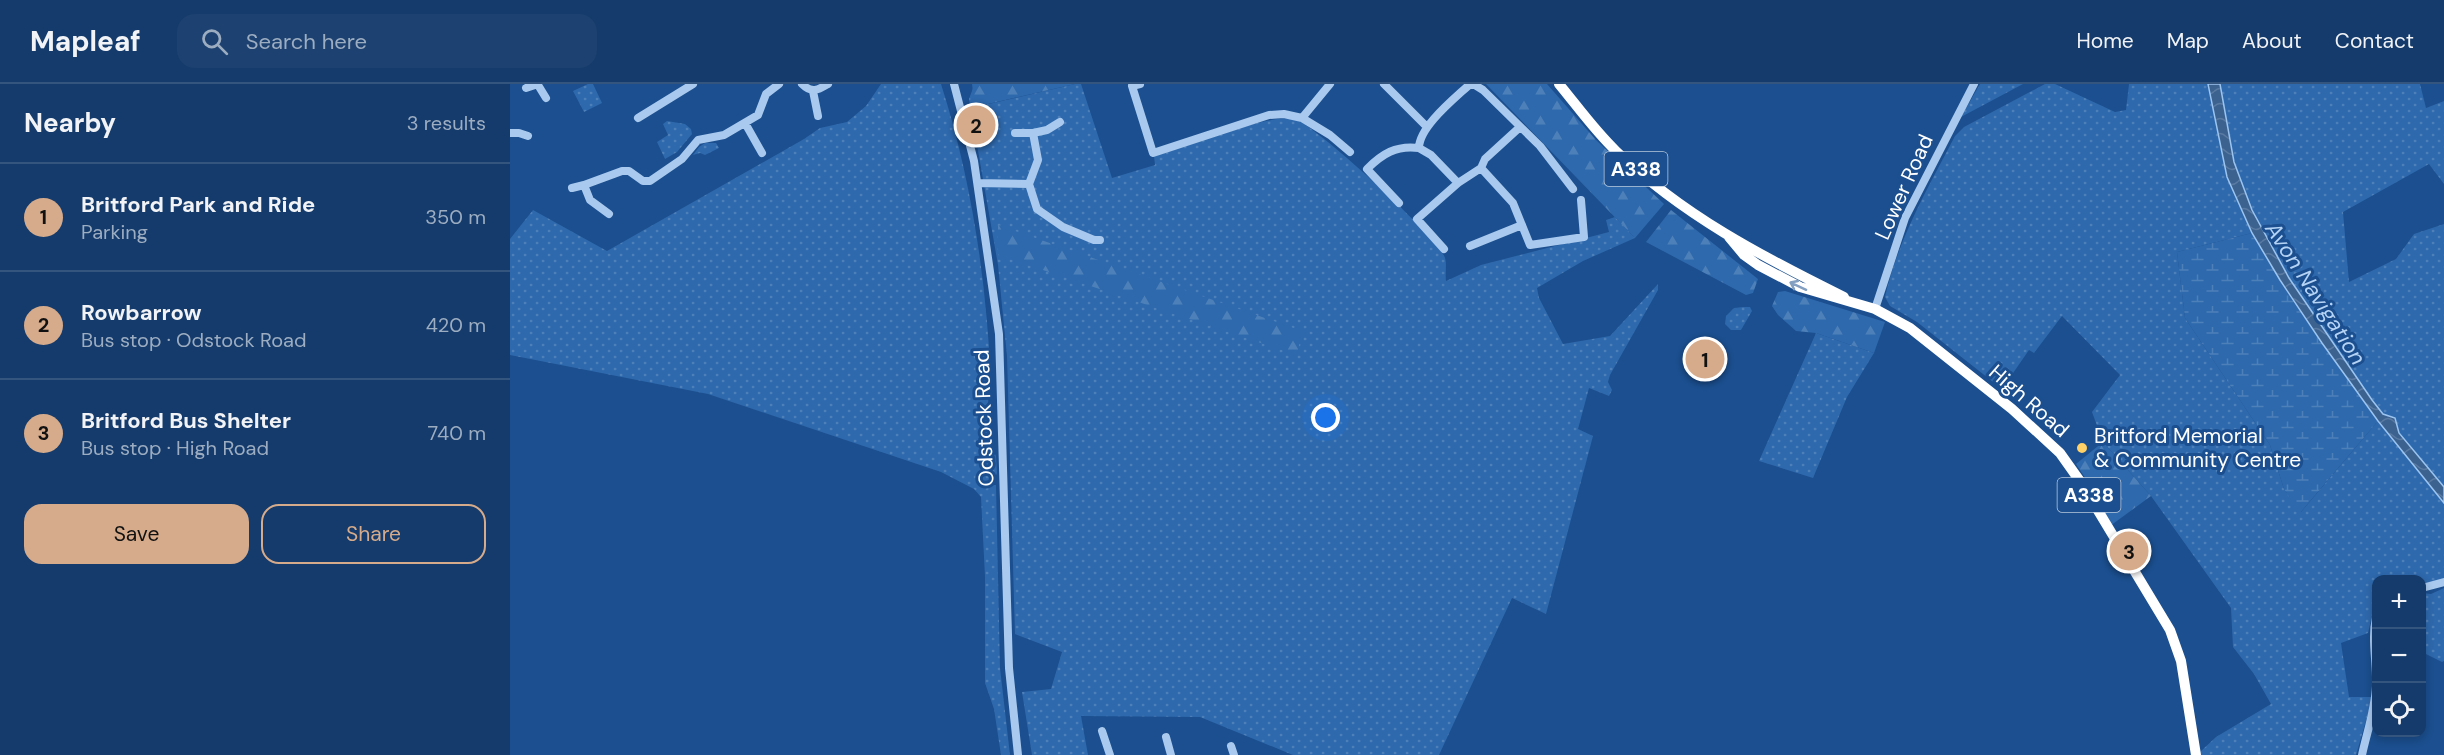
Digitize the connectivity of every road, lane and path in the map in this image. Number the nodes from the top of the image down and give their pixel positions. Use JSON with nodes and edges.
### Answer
{"nodes":[{"id":1,"x":538,"y":84,"type":"edge"},
{"id":2,"x":693,"y":84,"type":"edge"},
{"id":3,"x":778,"y":84,"type":"edge"},
{"id":4,"x":802,"y":84,"type":"edge"},
{"id":5,"x":828,"y":84,"type":"edge"},
{"id":6,"x":954,"y":84,"type":"edge"},
{"id":7,"x":1330,"y":84,"type":"edge"},
{"id":8,"x":1384,"y":84,"type":"edge"},
{"id":9,"x":1469,"y":84,"type":"edge"},
{"id":10,"x":1560,"y":84,"type":"edge"},
{"id":11,"x":1974,"y":84,"type":"edge"},
{"id":12,"x":1136,"y":85,"type":"edge"},
{"id":13,"x":526,"y":88,"type":"dead end"},
{"id":14,"x":813,"y":91,"type":"junction"},
{"id":15,"x":546,"y":98,"type":"dead end"},
{"id":16,"x":818,"y":116,"type":"dead end"},
{"id":17,"x":638,"y":118,"type":"dead end"},
{"id":18,"x":1302,"y":118,"type":"junction"},
{"id":19,"x":1060,"y":122,"type":"dead end"},
{"id":20,"x":746,"y":123,"type":"junction"},
{"id":21,"x":1427,"y":127,"type":"junction"},
{"id":22,"x":1520,"y":127,"type":"junction"},
{"id":23,"x":510,"y":133,"type":"edge"},
{"id":24,"x":1015,"y":133,"type":"dead end"},
{"id":25,"x":1033,"y":133,"type":"junction"},
{"id":26,"x":528,"y":136,"type":"dead end"},
{"id":27,"x":1419,"y":148,"type":"junction"},
{"id":28,"x":1350,"y":152,"type":"dead end"},
{"id":29,"x":762,"y":153,"type":"dead end"},
{"id":30,"x":1481,"y":168,"type":"junction"},
{"id":31,"x":978,"y":183,"type":"junction"},
{"id":32,"x":1458,"y":183,"type":"junction"},
{"id":33,"x":584,"y":184,"type":"junction"},
{"id":34,"x":1029,"y":184,"type":"junction"},
{"id":35,"x":572,"y":188,"type":"dead end"},
{"id":36,"x":1573,"y":189,"type":"dead end"},
{"id":37,"x":1581,"y":200,"type":"dead end"},
{"id":38,"x":1399,"y":203,"type":"dead end"},
{"id":39,"x":1409,"y":213,"type":"dead end"},
{"id":40,"x":609,"y":214,"type":"dead end"},
{"id":41,"x":1417,"y":219,"type":"junction"},
{"id":42,"x":1522,"y":225,"type":"junction"},
{"id":43,"x":1097,"y":238,"type":"dead end"},
{"id":44,"x":1470,"y":246,"type":"dead end"},
{"id":45,"x":1444,"y":249,"type":"dead end"},
{"id":46,"x":1875,"y":309,"type":"junction"},
{"id":47,"x":2444,"y":582,"type":"edge"},
{"id":48,"x":2426,"y":587,"type":"edge"},
{"id":49,"x":2374,"y":629,"type":"edge"},
{"id":50,"x":1102,"y":731,"type":"dead end"},
{"id":51,"x":1166,"y":737,"type":"dead end"},
{"id":52,"x":1231,"y":746,"type":"dead end"},
{"id":53,"x":1018,"y":755,"type":"edge"},
{"id":54,"x":1110,"y":755,"type":"edge"},
{"id":55,"x":1171,"y":755,"type":"edge"},
{"id":56,"x":1234,"y":755,"type":"edge"},
{"id":57,"x":2196,"y":755,"type":"edge"},
{"id":58,"x":2361,"y":755,"type":"edge"}],
"edges":[{"from":1,"to":13,"type":"street"},
{"from":1,"to":15,"type":"street"},
{"from":2,"to":17,"type":"street"},
{"from":3,"to":20,"type":"street"},
{"from":4,"to":14,"type":"street"},
{"from":5,"to":14,"type":"street"},
{"from":6,"to":31,"type":"street","name":"Odstock Road"},
{"from":7,"to":18,"type":"street"},
{"from":8,"to":21,"type":"street"},
{"from":9,"to":21,"type":"street"},
{"from":9,"to":22,"type":"street"},
{"from":10,"to":46,"type":"highway","number":"A338"},
{"from":11,"to":46,"type":"street","name":"Lower Road"},
{"from":12,"to":18,"type":"street"},
{"from":14,"to":16,"type":"street"},
{"from":18,"to":28,"type":"street"},
{"from":19,"to":25,"type":"street"},
{"from":20,"to":29,"type":"street"},
{"from":20,"to":33,"type":"street"},
{"from":21,"to":27,"type":"street"},
{"from":22,"to":30,"type":"street"},
{"from":22,"to":36,"type":"street"},
{"from":23,"to":26,"type":"street"},
{"from":24,"to":25,"type":"street"},
{"from":25,"to":34,"type":"street"},
{"from":27,"to":32,"type":"street"},
{"from":27,"to":38,"type":"street"},
{"from":30,"to":32,"type":"street"},
{"from":30,"to":42,"type":"street"},
{"from":31,"to":34,"type":"street"},
{"from":31,"to":53,"type":"street","name":"Odstock Road"},
{"from":32,"to":41,"type":"street"},
{"from":33,"to":35,"type":"street"},
{"from":33,"to":40,"type":"street"},
{"from":34,"to":43,"type":"street"},
{"from":37,"to":42,"type":"street"},
{"from":39,"to":41,"type":"street"},
{"from":41,"to":45,"type":"street"},
{"from":42,"to":44,"type":"street"},
{"from":46,"to":57,"type":"highway","name":"High Road","number":"A338"},
{"from":47,"to":48,"type":"street"},
{"from":49,"to":58,"type":"street"},
{"from":50,"to":54,"type":"street"},
{"from":51,"to":55,"type":"street"},
{"from":52,"to":56,"type":"street"}]}
